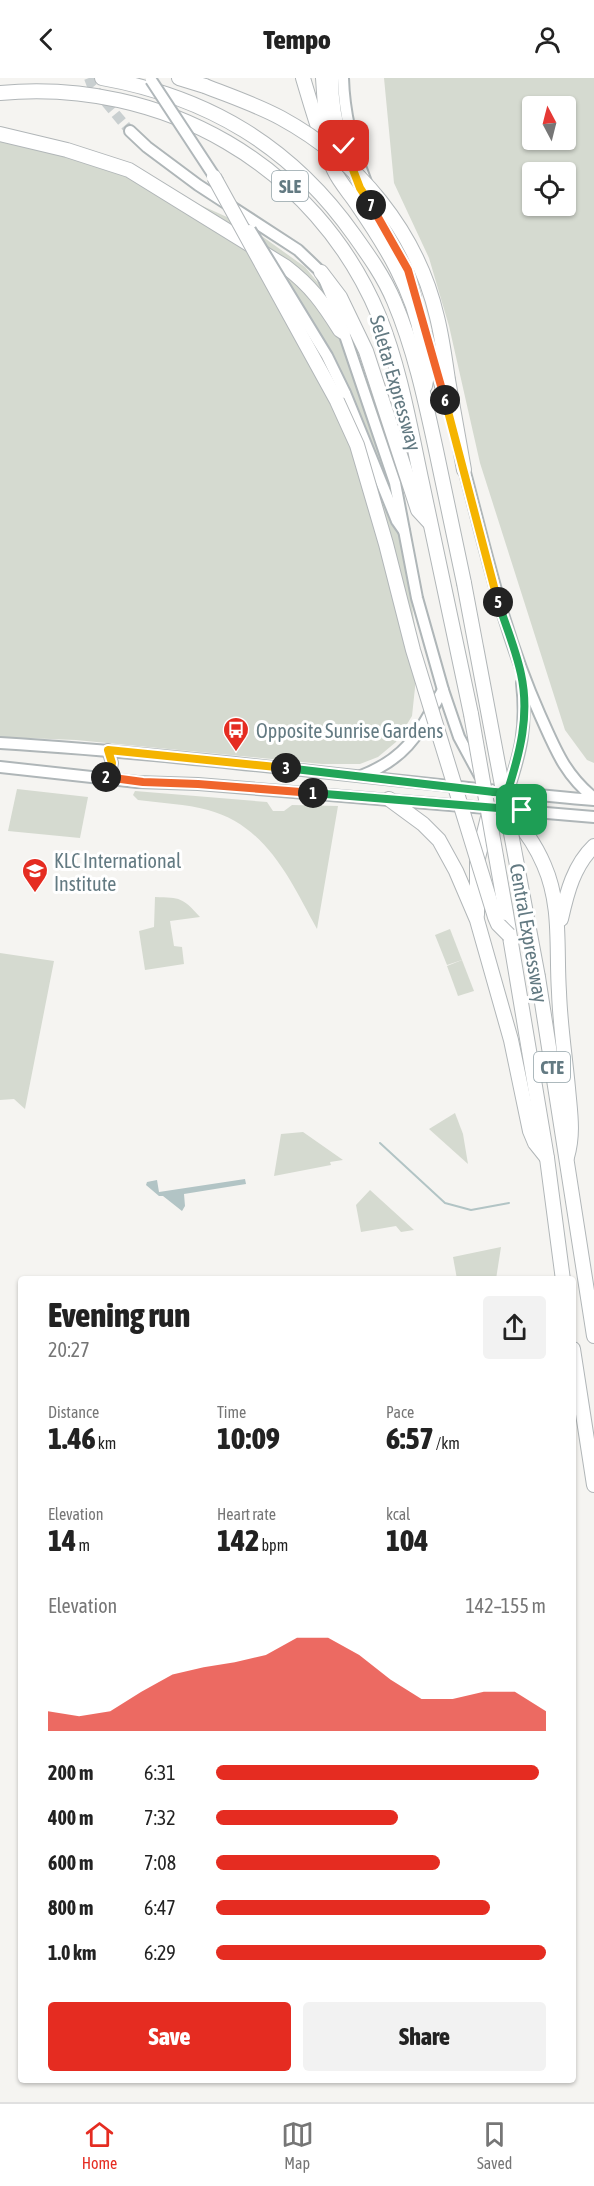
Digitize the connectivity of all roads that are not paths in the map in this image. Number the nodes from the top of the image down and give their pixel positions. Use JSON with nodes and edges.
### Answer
{"nodes":[{"id":1,"x":102,"y":78,"type":"edge"},
{"id":2,"x":149,"y":78,"type":"edge"},
{"id":3,"x":179,"y":78,"type":"edge"},
{"id":4,"x":303,"y":78,"type":"edge"},
{"id":5,"x":323,"y":78,"type":"edge"},
{"id":6,"x":333,"y":78,"type":"edge"},
{"id":7,"x":343,"y":78,"type":"edge"},
{"id":8,"x":0,"y":93,"type":"edge"},
{"id":9,"x":130,"y":131,"type":"tunnel mouth"},
{"id":10,"x":0,"y":134,"type":"edge"},
{"id":11,"x":214,"y":177,"type":"junction"},
{"id":12,"x":356,"y":202,"type":"junction"},
{"id":13,"x":385,"y":226,"type":"junction"},
{"id":14,"x":321,"y":272,"type":"junction"},
{"id":15,"x":343,"y":332,"type":"junction"},
{"id":16,"x":424,"y":391,"type":"junction"},
{"id":17,"x":464,"y":470,"type":"junction"},
{"id":18,"x":432,"y":524,"type":"junction"},
{"id":19,"x":404,"y":531,"type":"junction"},
{"id":20,"x":521,"y":674,"type":"junction"},
{"id":21,"x":442,"y":690,"type":"junction"},
{"id":22,"x":0,"y":743,"type":"edge"},
{"id":23,"x":108,"y":750,"type":"junction"},
{"id":24,"x":0,"y":767,"type":"edge"},
{"id":25,"x":358,"y":777,"type":"junction"},
{"id":26,"x":105,"y":778,"type":"junction"},
{"id":27,"x":389,"y":799,"type":"junction"},
{"id":28,"x":594,"y":799,"type":"edge"},
{"id":29,"x":499,"y":800,"type":"junction"},
{"id":30,"x":594,"y":817,"type":"edge"},
{"id":31,"x":594,"y":846,"type":"edge"},
{"id":32,"x":477,"y":920,"type":"junction"},
{"id":33,"x":558,"y":931,"type":"junction"},
{"id":34,"x":509,"y":935,"type":"junction"},
{"id":35,"x":567,"y":1157,"type":"junction"},
{"id":36,"x":547,"y":1158,"type":"junction"},
{"id":37,"x":562,"y":1276,"type":"edge"},
{"id":38,"x":594,"y":1336,"type":"edge"},
{"id":39,"x":576,"y":1368,"type":"edge"},
{"id":40,"x":594,"y":1485,"type":"edge"}],
"edges":[{"from":1,"to":16,"type":"highway","name":"Seletar Expressway","number":"SLE"},
{"from":2,"to":11,"type":"main road","bridge":true},
{"from":3,"to":17,"type":"highway","bridge":true},
{"from":4,"to":12,"type":"highway"},
{"from":5,"to":12,"type":"highway"},
{"from":6,"to":13,"type":"main road"},
{"from":7,"to":13,"type":"main road"},
{"from":8,"to":18,"type":"highway","name":"Seletar Expressway","number":"SLE"},
{"from":9,"to":14,"type":"main road"},
{"from":10,"to":15,"type":"highway"},
{"from":11,"to":19,"type":"main road","bridge":true},
{"from":11,"to":34,"type":"highway","bridge":true},
{"from":12,"to":16,"type":"highway"},
{"from":13,"to":17,"type":"main road"},
{"from":14,"to":15,"type":"main road"},
{"from":14,"to":18,"type":"highway"},
{"from":15,"to":19,"type":"main road"},
{"from":16,"to":35,"type":"highway","name":"Central Expressway","number":"CTE","bridge":true},
{"from":17,"to":20,"type":"main road"},
{"from":18,"to":34,"type":"highway","name":"Central Expressway","number":"CTE","bridge":true},
{"from":19,"to":21,"type":"main road"},
{"from":20,"to":28,"type":"main road"},
{"from":20,"to":29,"type":"main road"},
{"from":21,"to":25,"type":"main road"},
{"from":21,"to":29,"type":"main road"},
{"from":22,"to":23,"type":"main road"},
{"from":23,"to":25,"type":"main road"},
{"from":23,"to":26,"type":"main road"},
{"from":24,"to":26,"type":"main road"},
{"from":25,"to":29,"type":"main road"},
{"from":26,"to":27,"type":"main road"},
{"from":27,"to":29,"type":"main road"},
{"from":27,"to":32,"type":"highway"},
{"from":28,"to":29,"type":"main road"},
{"from":29,"to":30,"type":"main road"},
{"from":29,"to":32,"type":"highway"},
{"from":29,"to":33,"type":"highway"},
{"from":31,"to":33,"type":"highway"},
{"from":32,"to":36,"type":"highway"},
{"from":33,"to":35,"type":"highway"},
{"from":34,"to":36,"type":"highway","name":"Central Expressway","number":"CTE"},
{"from":35,"to":38,"type":"highway","name":"Central Expressway","number":"CTE"},
{"from":36,"to":37,"type":"highway","name":"Central Expressway","number":"CTE"},
{"from":39,"to":40,"type":"highway"}]}
